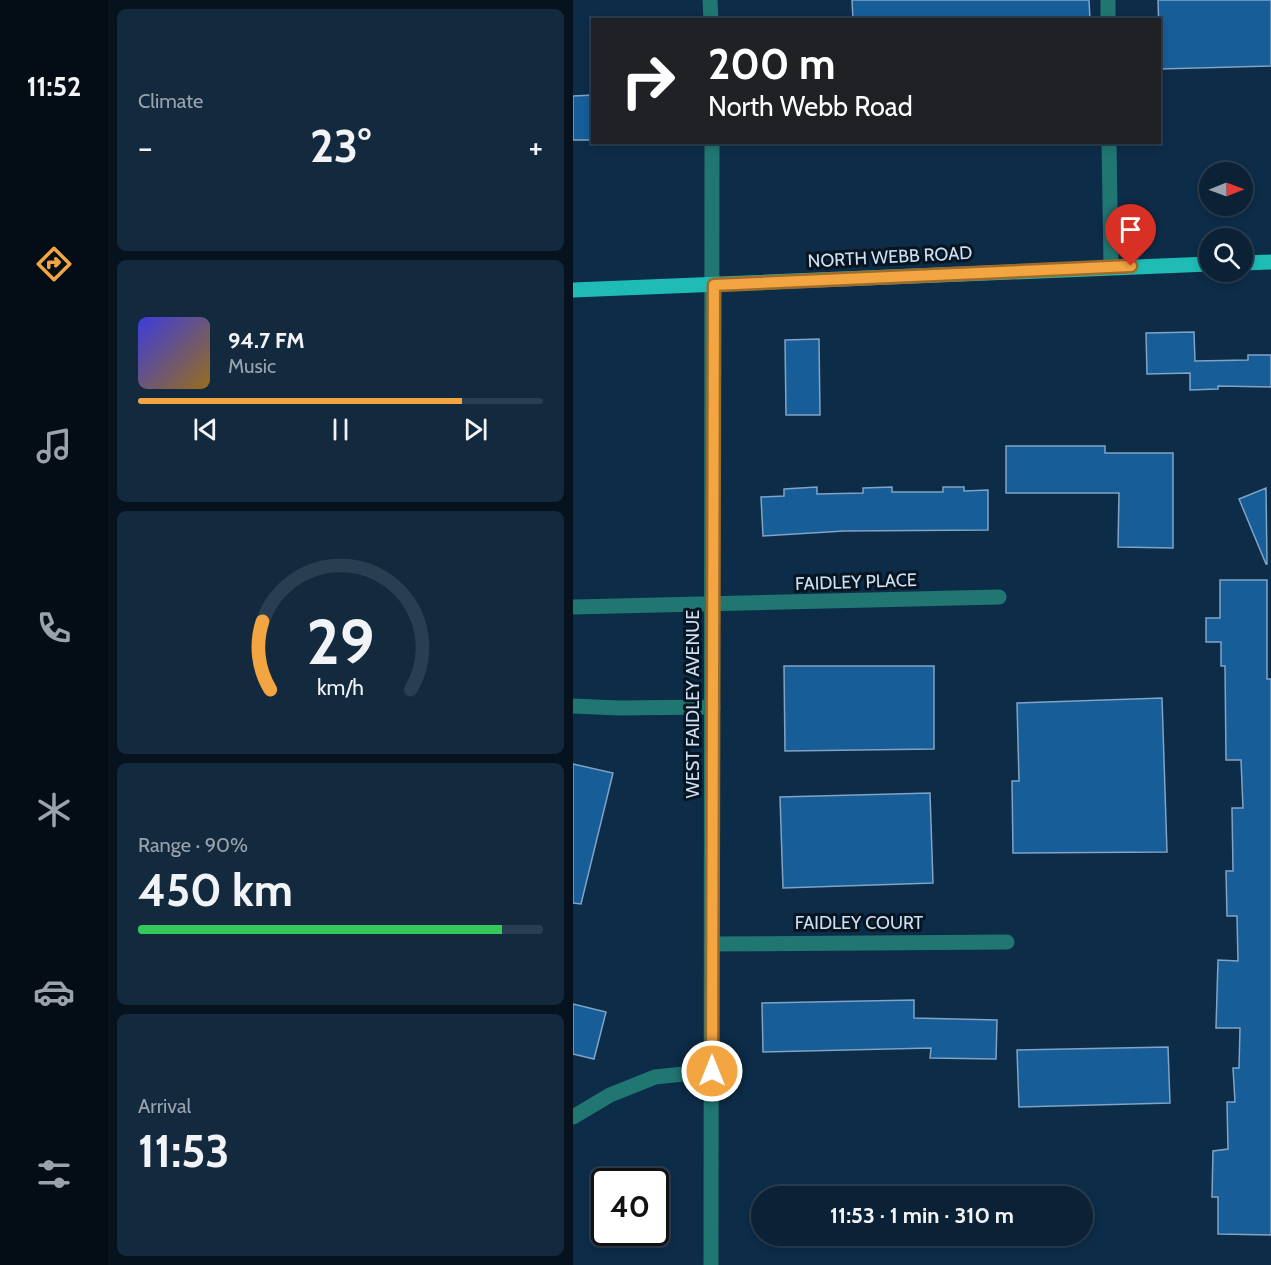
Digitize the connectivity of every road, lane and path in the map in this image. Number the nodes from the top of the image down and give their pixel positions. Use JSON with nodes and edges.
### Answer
{"nodes":[{"id":1,"x":710,"y":0,"type":"edge"},
{"id":2,"x":1108,"y":0,"type":"edge"},
{"id":3,"x":711,"y":18,"type":"edge"},
{"id":4,"x":1108,"y":18,"type":"edge"},
{"id":5,"x":712,"y":144,"type":"edge"},
{"id":6,"x":1109,"y":144,"type":"edge"},
{"id":7,"x":1271,"y":262,"type":"edge"},
{"id":8,"x":1253,"y":263,"type":"edge"},
{"id":9,"x":1199,"y":264,"type":"edge"},
{"id":10,"x":1111,"y":266,"type":"junction"},
{"id":11,"x":714,"y":285,"type":"junction"},
{"id":12,"x":573,"y":290,"type":"edge"},
{"id":13,"x":999,"y":597,"type":"dead end"},
{"id":14,"x":713,"y":605,"type":"junction"},
{"id":15,"x":573,"y":607,"type":"edge"},
{"id":16,"x":573,"y":706,"type":"edge"},
{"id":17,"x":713,"y":707,"type":"junction"},
{"id":18,"x":1007,"y":942,"type":"dead end"},
{"id":19,"x":712,"y":944,"type":"junction"},
{"id":20,"x":712,"y":1071,"type":"junction"},
{"id":21,"x":573,"y":1117,"type":"edge"},
{"id":22,"x":711,"y":1265,"type":"edge"}],
"edges":[{"from":1,"to":3,"type":"street"},
{"from":2,"to":4,"type":"street"},
{"from":5,"to":11,"type":"street","name":"WEST FAIDLEY AVENUE"},
{"from":6,"to":10,"type":"street"},
{"from":7,"to":8,"type":"main road"},
{"from":9,"to":10,"type":"main road","name":"NORTH WEBB ROAD"},
{"from":10,"to":11,"type":"main road","name":"NORTH WEBB ROAD"},
{"from":11,"to":12,"type":"main road","name":"NORTH WEBB ROAD"},
{"from":11,"to":14,"type":"street","name":"WEST FAIDLEY AVENUE"},
{"from":13,"to":14,"type":"street","name":"FAIDLEY PLACE"},
{"from":14,"to":15,"type":"street","name":"FAIDLEY PLACE"},
{"from":14,"to":17,"type":"street","name":"WEST FAIDLEY AVENUE"},
{"from":16,"to":17,"type":"street"},
{"from":17,"to":19,"type":"street","name":"WEST FAIDLEY AVENUE"},
{"from":18,"to":19,"type":"street","name":"FAIDLEY COURT"},
{"from":19,"to":20,"type":"street","name":"WEST FAIDLEY AVENUE"},
{"from":20,"to":21,"type":"street"},
{"from":20,"to":22,"type":"street","name":"WEST FAIDLEY AVENUE"}]}
